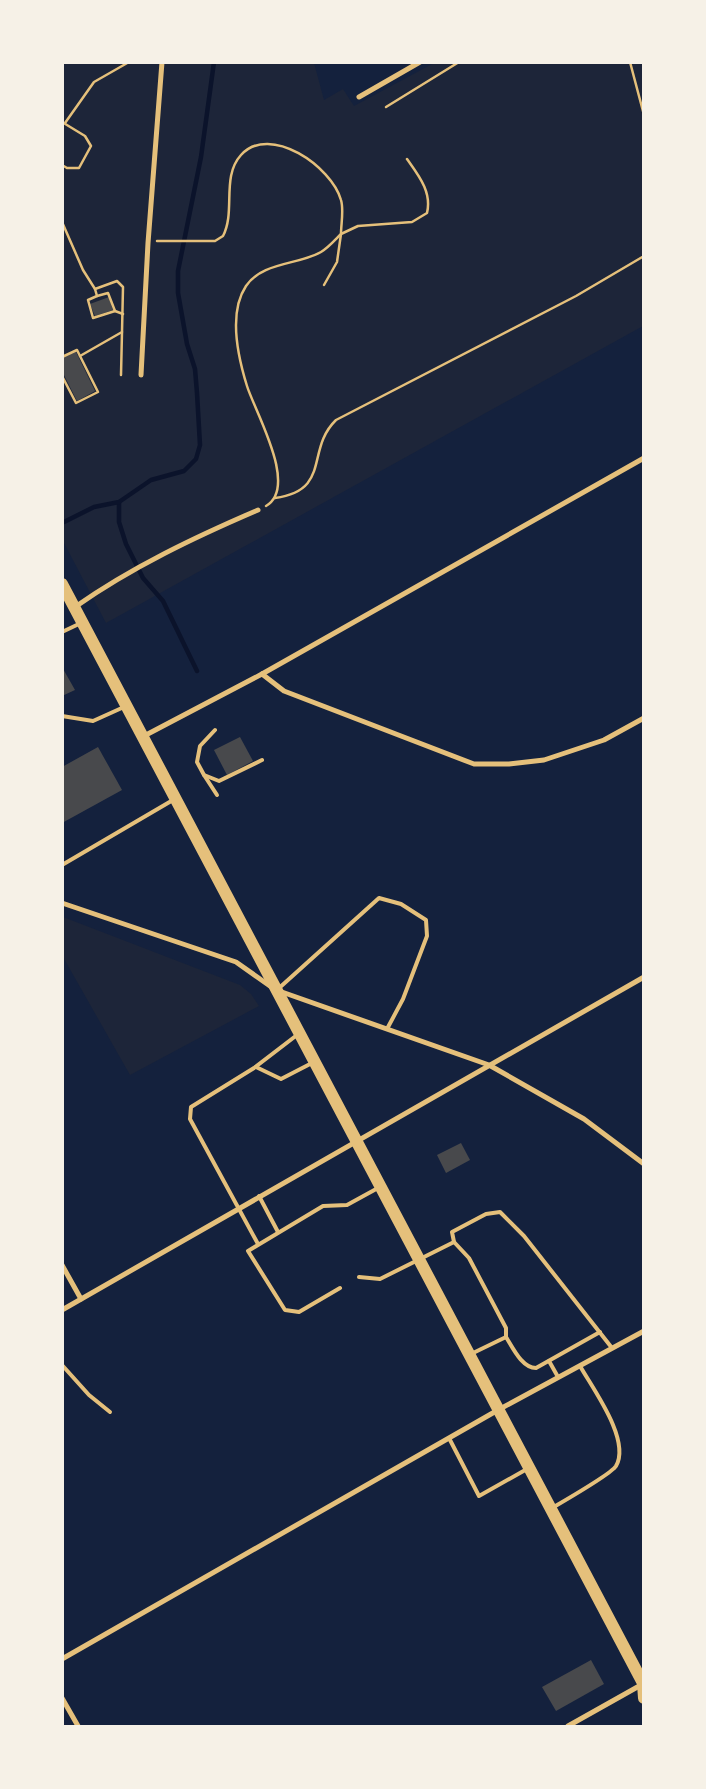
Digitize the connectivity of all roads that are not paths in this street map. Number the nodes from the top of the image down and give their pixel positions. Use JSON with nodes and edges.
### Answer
{"nodes":[{"id":1,"x":162,"y":62,"type":"edge"},
{"id":2,"x":420,"y":62,"type":"edge"},
{"id":3,"x":359,"y":97,"type":"dead end"},
{"id":4,"x":141,"y":375,"type":"dead end"},
{"id":5,"x":644,"y":458,"type":"edge"},
{"id":6,"x":258,"y":510,"type":"road end"},
{"id":7,"x":62,"y":584,"type":"edge"},
{"id":8,"x":75,"y":607,"type":"junction"},
{"id":9,"x":83,"y":622,"type":"junction"},
{"id":10,"x":62,"y":632,"type":"edge"},
{"id":11,"x":262,"y":674,"type":"junction"},
{"id":12,"x":128,"y":704,"type":"junction"},
{"id":13,"x":62,"y":716,"type":"edge"},
{"id":14,"x":644,"y":718,"type":"edge"},
{"id":15,"x":215,"y":730,"type":"dead end"},
{"id":16,"x":144,"y":736,"type":"junction"},
{"id":17,"x":262,"y":760,"type":"dead end"},
{"id":18,"x":204,"y":775,"type":"junction"},
{"id":19,"x":217,"y":795,"type":"dead end"},
{"id":20,"x":177,"y":798,"type":"junction"},
{"id":21,"x":62,"y":864,"type":"edge"},
{"id":22,"x":62,"y":903,"type":"edge"},
{"id":23,"x":644,"y":977,"type":"edge"},
{"id":24,"x":276,"y":990,"type":"junction"},
{"id":25,"x":387,"y":1029,"type":"junction"},
{"id":26,"x":299,"y":1033,"type":"junction"},
{"id":27,"x":314,"y":1062,"type":"junction"},
{"id":28,"x":489,"y":1065,"type":"junction"},
{"id":29,"x":256,"y":1067,"type":"junction"},
{"id":30,"x":356,"y":1140,"type":"junction"},
{"id":31,"x":644,"y":1164,"type":"edge"},
{"id":32,"x":380,"y":1186,"type":"junction"},
{"id":33,"x":258,"y":1196,"type":"junction"},
{"id":34,"x":238,"y":1209,"type":"junction"},
{"id":35,"x":278,"y":1232,"type":"junction"},
{"id":36,"x":454,"y":1242,"type":"junction"},
{"id":37,"x":258,"y":1244,"type":"junction"},
{"id":38,"x":419,"y":1260,"type":"junction"},
{"id":39,"x":62,"y":1265,"type":"edge"},
{"id":40,"x":359,"y":1277,"type":"dead end"},
{"id":41,"x":340,"y":1288,"type":"dead end"},
{"id":42,"x":81,"y":1299,"type":"junction"},
{"id":43,"x":62,"y":1310,"type":"edge"},
{"id":44,"x":644,"y":1331,"type":"edge"},
{"id":45,"x":600,"y":1332,"type":"junction"},
{"id":46,"x":506,"y":1337,"type":"junction"},
{"id":47,"x":612,"y":1348,"type":"junction"},
{"id":48,"x":469,"y":1354,"type":"junction"},
{"id":49,"x":549,"y":1361,"type":"junction"},
{"id":50,"x":62,"y":1365,"type":"edge"},
{"id":51,"x":580,"y":1366,"type":"junction"},
{"id":52,"x":558,"y":1377,"type":"junction"},
{"id":53,"x":498,"y":1410,"type":"junction"},
{"id":54,"x":110,"y":1412,"type":"dead end"},
{"id":55,"x":449,"y":1438,"type":"junction"},
{"id":56,"x":529,"y":1468,"type":"junction"},
{"id":57,"x":550,"y":1509,"type":"junction"},
{"id":58,"x":62,"y":1659,"type":"edge"},
{"id":59,"x":643,"y":1684,"type":"edge"},
{"id":60,"x":62,"y":1698,"type":"edge"},
{"id":61,"x":644,"y":1698,"type":"edge"},
{"id":62,"x":78,"y":1726,"type":"edge"},
{"id":63,"x":568,"y":1726,"type":"edge"}],
"edges":[{"from":1,"to":4,"type":"street"},
{"from":2,"to":3,"type":"street"},
{"from":5,"to":11,"type":"street"},
{"from":6,"to":8,"type":"street"},
{"from":7,"to":8,"type":"main road"},
{"from":8,"to":9,"type":"main road"},
{"from":9,"to":10,"type":"lane"},
{"from":9,"to":12,"type":"main road"},
{"from":11,"to":14,"type":"street"},
{"from":11,"to":16,"type":"street"},
{"from":12,"to":13,"type":"lane"},
{"from":12,"to":16,"type":"main road"},
{"from":15,"to":18,"type":"lane"},
{"from":16,"to":20,"type":"main road"},
{"from":17,"to":18,"type":"lane"},
{"from":18,"to":19,"type":"lane"},
{"from":20,"to":21,"type":"lane"},
{"from":20,"to":24,"type":"main road"},
{"from":22,"to":24,"type":"street"},
{"from":23,"to":28,"type":"street"},
{"from":24,"to":25,"type":"street"},
{"from":24,"to":25,"type":"lane"},
{"from":24,"to":26,"type":"main road"},
{"from":25,"to":28,"type":"street"},
{"from":26,"to":27,"type":"main road"},
{"from":26,"to":29,"type":"lane"},
{"from":27,"to":29,"type":"lane"},
{"from":27,"to":30,"type":"main road"},
{"from":28,"to":30,"type":"street"},
{"from":28,"to":31,"type":"street"},
{"from":29,"to":34,"type":"lane"},
{"from":30,"to":32,"type":"main road"},
{"from":30,"to":33,"type":"street"},
{"from":32,"to":35,"type":"lane"},
{"from":32,"to":38,"type":"main road"},
{"from":33,"to":34,"type":"street"},
{"from":33,"to":35,"type":"lane"},
{"from":34,"to":37,"type":"lane"},
{"from":34,"to":42,"type":"street"},
{"from":35,"to":37,"type":"lane"},
{"from":36,"to":38,"type":"lane"},
{"from":36,"to":45,"type":"lane"},
{"from":36,"to":46,"type":"lane"},
{"from":37,"to":41,"type":"lane"},
{"from":38,"to":40,"type":"lane"},
{"from":38,"to":48,"type":"main road"},
{"from":39,"to":42,"type":"street"},
{"from":42,"to":43,"type":"street"},
{"from":44,"to":47,"type":"street"},
{"from":45,"to":47,"type":"lane"},
{"from":45,"to":49,"type":"lane"},
{"from":46,"to":48,"type":"lane"},
{"from":46,"to":49,"type":"lane"},
{"from":47,"to":51,"type":"street"},
{"from":48,"to":53,"type":"main road"},
{"from":49,"to":52,"type":"lane"},
{"from":50,"to":54,"type":"lane"},
{"from":51,"to":52,"type":"street"},
{"from":51,"to":57,"type":"lane"},
{"from":52,"to":53,"type":"street"},
{"from":53,"to":55,"type":"street"},
{"from":53,"to":56,"type":"main road"},
{"from":55,"to":56,"type":"lane"},
{"from":55,"to":58,"type":"street"},
{"from":56,"to":57,"type":"main road"},
{"from":57,"to":59,"type":"main road"},
{"from":59,"to":61,"type":"main road"},
{"from":59,"to":63,"type":"street"},
{"from":60,"to":62,"type":"street"}]}
